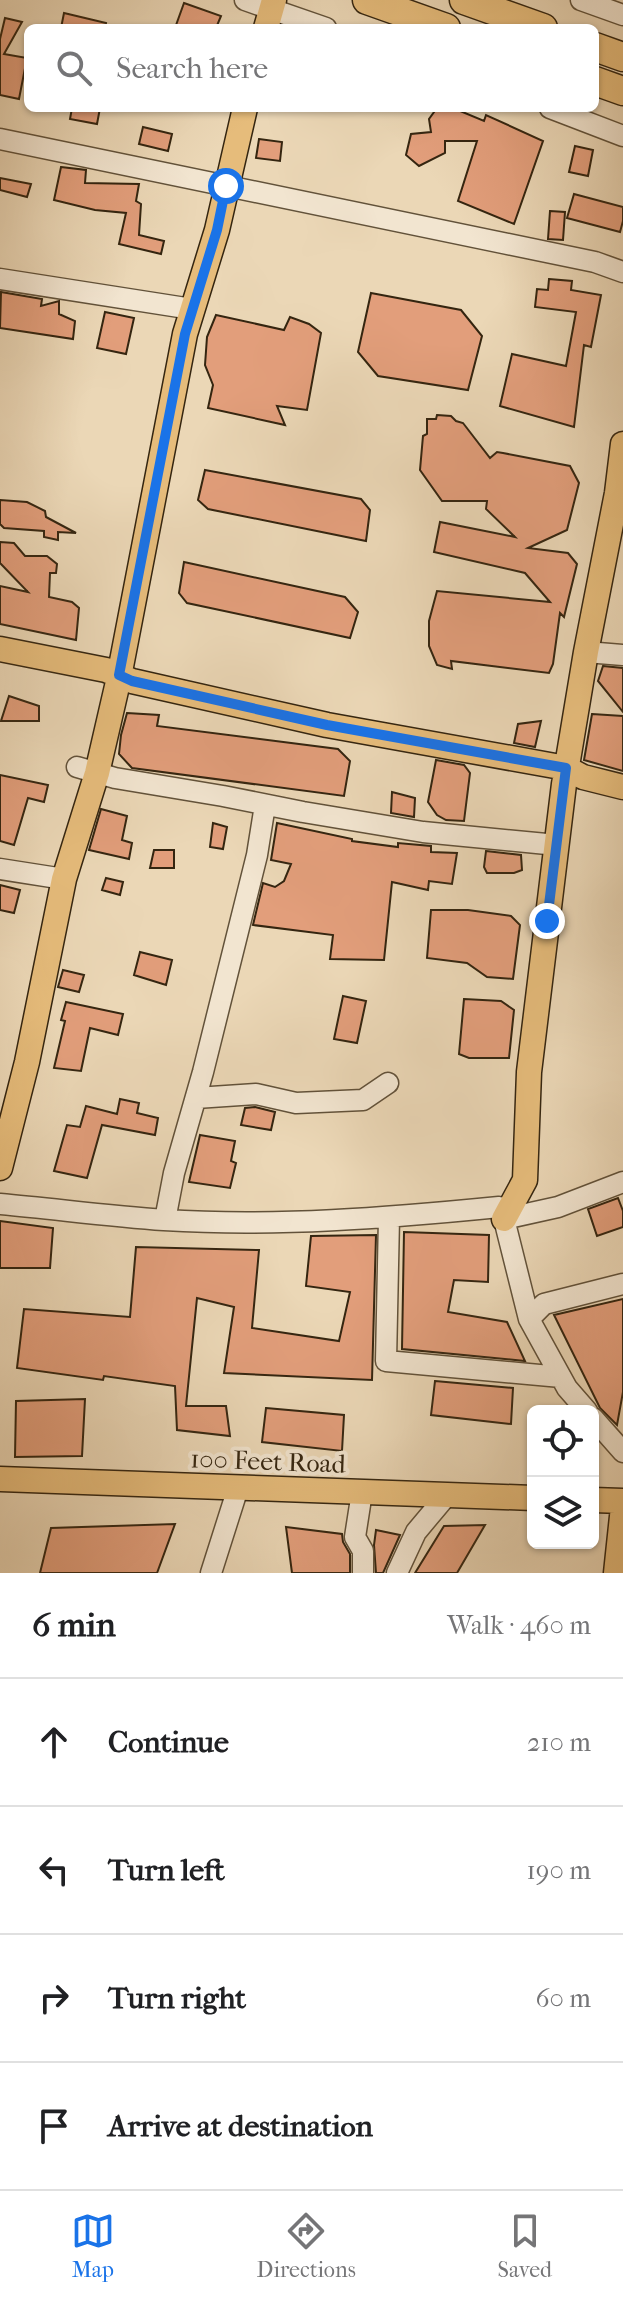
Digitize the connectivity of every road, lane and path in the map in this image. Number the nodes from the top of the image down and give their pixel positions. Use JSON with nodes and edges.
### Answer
{"nodes":[{"id":1,"x":245,"y":0,"type":"edge"},
{"id":2,"x":367,"y":0,"type":"edge"},
{"id":3,"x":464,"y":0,"type":"edge"},
{"id":4,"x":581,"y":0,"type":"edge"},
{"id":5,"x":270,"y":12,"type":"edge"},
{"id":6,"x":623,"y":15,"type":"edge"},
{"id":7,"x":312,"y":24,"type":"edge"},
{"id":8,"x":435,"y":24,"type":"edge"},
{"id":9,"x":532,"y":24,"type":"edge"},
{"id":10,"x":599,"y":48,"type":"edge"},
{"id":11,"x":623,"y":57,"type":"edge"},
{"id":12,"x":599,"y":82,"type":"edge"},
{"id":13,"x":623,"y":91,"type":"edge"},
{"id":14,"x":244,"y":112,"type":"edge"},
{"id":15,"x":560,"y":112,"type":"edge"},
{"id":16,"x":623,"y":136,"type":"edge"},
{"id":17,"x":0,"y":139,"type":"edge"},
{"id":18,"x":226,"y":186,"type":"junction"},
{"id":19,"x":623,"y":272,"type":"edge"},
{"id":20,"x":0,"y":279,"type":"edge"},
{"id":21,"x":192,"y":309,"type":"junction"},
{"id":22,"x":623,"y":444,"type":"edge"},
{"id":23,"x":0,"y":649,"type":"edge"},
{"id":24,"x":586,"y":652,"type":"junction"},
{"id":25,"x":623,"y":655,"type":"edge"},
{"id":26,"x":119,"y":675,"type":"junction"},
{"id":27,"x":566,"y":768,"type":"junction"},
{"id":28,"x":87,"y":770,"type":"junction"},
{"id":29,"x":623,"y":787,"type":"edge"},
{"id":30,"x":265,"y":805,"type":"junction"},
{"id":31,"x":557,"y":845,"type":"junction"},
{"id":32,"x":0,"y":869,"type":"edge"},
{"id":33,"x":64,"y":879,"type":"junction"},
{"id":34,"x":388,"y":1083,"type":"dead end"},
{"id":35,"x":196,"y":1098,"type":"junction"},
{"id":36,"x":0,"y":1168,"type":"edge"},
{"id":37,"x":623,"y":1182,"type":"edge"},
{"id":38,"x":0,"y":1204,"type":"edge"},
{"id":39,"x":389,"y":1218,"type":"junction"},
{"id":40,"x":504,"y":1219,"type":"junction"},
{"id":41,"x":165,"y":1220,"type":"junction"},
{"id":42,"x":623,"y":1284,"type":"edge"},
{"id":43,"x":529,"y":1319,"type":"junction"},
{"id":44,"x":561,"y":1377,"type":"junction"},
{"id":45,"x":582,"y":1405,"type":"edge"},
{"id":46,"x":599,"y":1425,"type":"edge"},
{"id":47,"x":623,"y":1452,"type":"edge"},
{"id":48,"x":0,"y":1479,"type":"edge"},
{"id":49,"x":238,"y":1488,"type":"junction"},
{"id":50,"x":362,"y":1492,"type":"junction"},
{"id":51,"x":447,"y":1495,"type":"junction"},
{"id":52,"x":527,"y":1498,"type":"edge"},
{"id":53,"x":599,"y":1501,"type":"edge"},
{"id":54,"x":623,"y":1504,"type":"edge"},
{"id":55,"x":211,"y":1573,"type":"edge"},
{"id":56,"x":363,"y":1573,"type":"edge"},
{"id":57,"x":397,"y":1573,"type":"edge"},
{"id":58,"x":616,"y":1573,"type":"edge"}],
"edges":[{"from":1,"to":5,"type":"street"},
{"from":2,"to":8,"type":"highway"},
{"from":3,"to":9,"type":"highway"},
{"from":4,"to":6,"type":"street"},
{"from":5,"to":7,"type":"street"},
{"from":10,"to":11,"type":"highway"},
{"from":12,"to":13,"type":"highway"},
{"from":14,"to":18,"type":"main road"},
{"from":15,"to":16,"type":"street"},
{"from":17,"to":18,"type":"street"},
{"from":18,"to":19,"type":"street"},
{"from":18,"to":21,"type":"main road"},
{"from":20,"to":21,"type":"street"},
{"from":21,"to":26,"type":"main road"},
{"from":22,"to":24,"type":"main road"},
{"from":23,"to":26,"type":"main road"},
{"from":24,"to":25,"type":"street"},
{"from":24,"to":27,"type":"main road"},
{"from":26,"to":27,"type":"main road"},
{"from":26,"to":28,"type":"main road"},
{"from":27,"to":29,"type":"main road"},
{"from":27,"to":31,"type":"main road"},
{"from":28,"to":30,"type":"street"},
{"from":28,"to":33,"type":"main road"},
{"from":30,"to":31,"type":"street"},
{"from":30,"to":35,"type":"street"},
{"from":31,"to":40,"type":"main road"},
{"from":32,"to":33,"type":"street"},
{"from":33,"to":36,"type":"main road"},
{"from":34,"to":35,"type":"street"},
{"from":35,"to":41,"type":"street"},
{"from":37,"to":40,"type":"street"},
{"from":38,"to":41,"type":"street"},
{"from":39,"to":40,"type":"street"},
{"from":39,"to":41,"type":"street"},
{"from":39,"to":44,"type":"street"},
{"from":40,"to":43,"type":"street"},
{"from":42,"to":43,"type":"street"},
{"from":43,"to":44,"type":"street"},
{"from":44,"to":45,"type":"street"},
{"from":46,"to":47,"type":"street"},
{"from":48,"to":49,"type":"main road","name":"100 Feet Road"},
{"from":49,"to":50,"type":"main road","name":"100 Feet Road"},
{"from":49,"to":55,"type":"street"},
{"from":50,"to":51,"type":"main road","name":"100 Feet Road"},
{"from":50,"to":56,"type":"street"},
{"from":51,"to":52,"type":"main road","name":"100 Feet Road"},
{"from":51,"to":57,"type":"street"},
{"from":53,"to":54,"type":"main road"},
{"from":54,"to":58,"type":"main road"}]}
